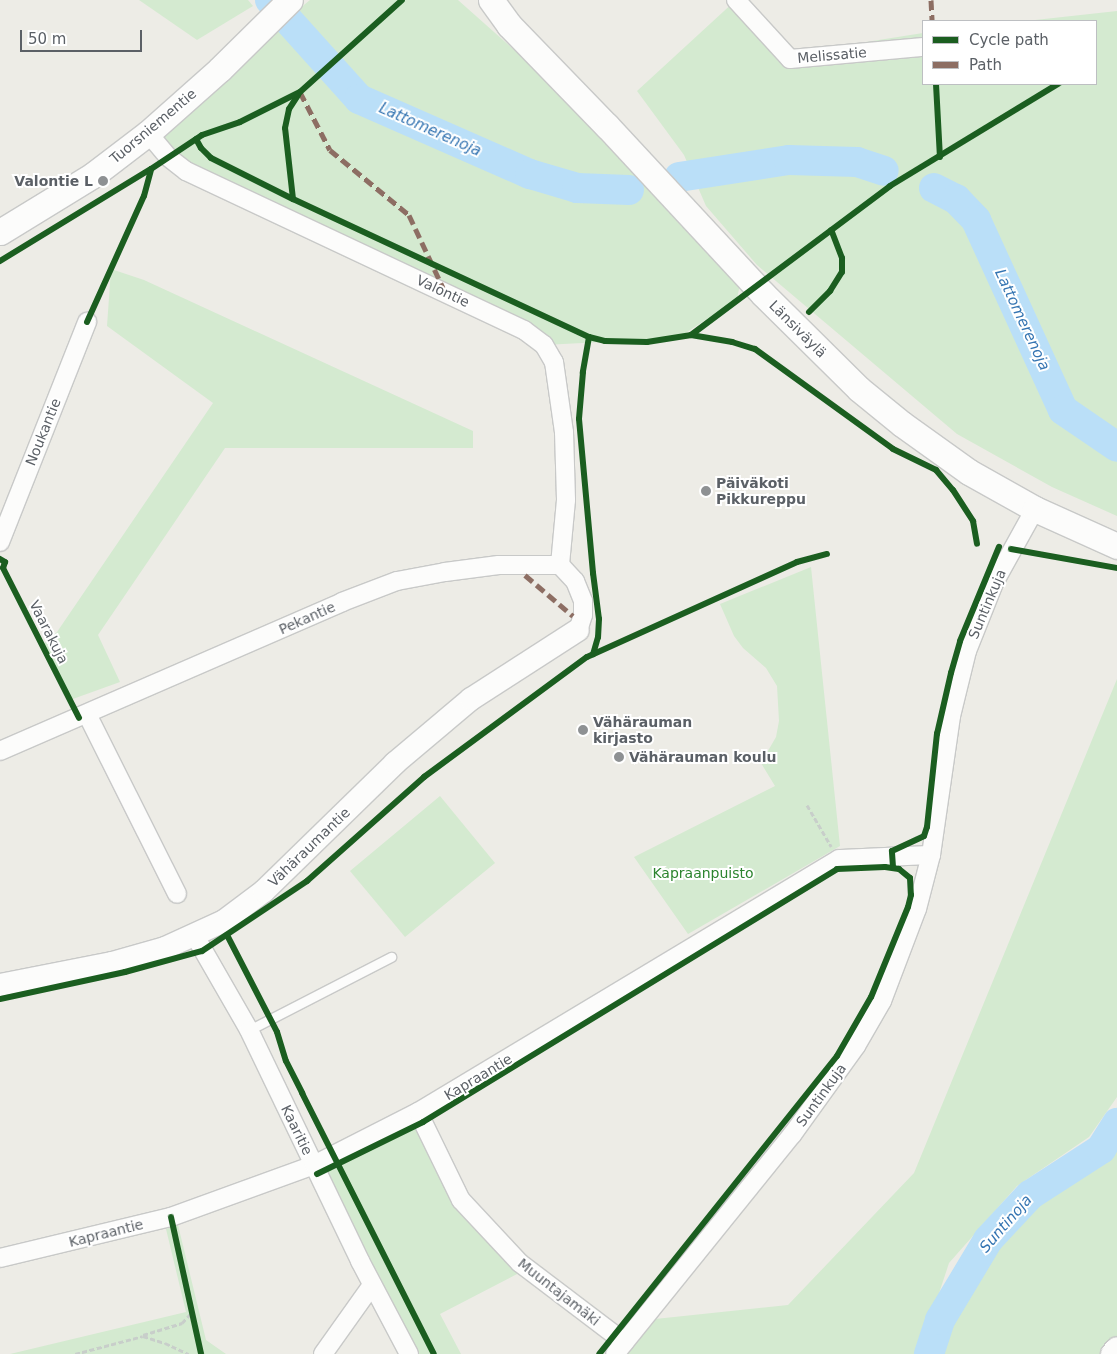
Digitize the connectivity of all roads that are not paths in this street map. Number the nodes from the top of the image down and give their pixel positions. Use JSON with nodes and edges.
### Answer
{"nodes":[{"id":1,"x":290,"y":0,"type":"edge"},
{"id":2,"x":472,"y":0,"type":"edge"},
{"id":3,"x":491,"y":0,"type":"edge"},
{"id":4,"x":736,"y":0,"type":"edge"},
{"id":5,"x":509,"y":25,"type":"junction"},
{"id":6,"x":922,"y":47,"type":"edge"},
{"id":7,"x":148,"y":133,"type":"junction"},
{"id":8,"x":0,"y":232,"type":"edge"},
{"id":9,"x":87,"y":322,"type":"dead end"},
{"id":10,"x":1035,"y":509,"type":"junction"},
{"id":11,"x":1,"y":535,"type":"edge"},
{"id":12,"x":1117,"y":546,"type":"edge"},
{"id":13,"x":560,"y":565,"type":"junction"},
{"id":14,"x":578,"y":630,"type":"joint"},
{"id":15,"x":88,"y":714,"type":"junction"},
{"id":16,"x":0,"y":751,"type":"edge"},
{"id":17,"x":931,"y":855,"type":"junction"},
{"id":18,"x":177,"y":894,"type":"dead end"},
{"id":19,"x":195,"y":936,"type":"junction"},
{"id":20,"x":391,"y":958,"type":"dead end"},
{"id":21,"x":0,"y":985,"type":"edge"},
{"id":22,"x":249,"y":1030,"type":"junction"},
{"id":23,"x":418,"y":1112,"type":"junction"},
{"id":24,"x":314,"y":1165,"type":"junction"},
{"id":25,"x":0,"y":1258,"type":"edge"},
{"id":26,"x":372,"y":1285,"type":"junction"},
{"id":27,"x":619,"y":1348,"type":"edge"},
{"id":28,"x":1117,"y":1350,"type":"edge"},
{"id":29,"x":323,"y":1354,"type":"edge"},
{"id":30,"x":408,"y":1354,"type":"edge"},
{"id":31,"x":1113,"y":1354,"type":"edge"}],
"edges":[{"from":1,"to":7,"type":"main road","name":"Tuorsniementie"},
{"from":2,"to":5,"type":"main road","name":"Länsiväylä"},
{"from":3,"to":5,"type":"main road","name":"Länsiväylä"},
{"from":4,"to":6,"type":"street","name":"Melissatie"},
{"from":5,"to":10,"type":"main road","name":"Länsiväylä"},
{"from":7,"to":8,"type":"main road","name":"Tuorsniementie"},
{"from":7,"to":13,"type":"street","name":"Valontie"},
{"from":9,"to":11,"type":"street","name":"Noukantie"},
{"from":10,"to":12,"type":"main road","name":"Länsiväylä"},
{"from":10,"to":17,"type":"street","name":"Suntinkuja"},
{"from":13,"to":14,"type":"street"},
{"from":13,"to":15,"type":"street","name":"Pekantie"},
{"from":14,"to":19,"type":"street","name":"Vähäraumantie"},
{"from":15,"to":16,"type":"street","name":"Pekantie"},
{"from":15,"to":18,"type":"street"},
{"from":17,"to":23,"type":"street","name":"Kapraantie"},
{"from":17,"to":27,"type":"street","name":"Suntinkuja"},
{"from":19,"to":21,"type":"street","name":"Vähäraumantie"},
{"from":19,"to":22,"type":"street","name":"Kaaritie"},
{"from":20,"to":22,"type":"lane"},
{"from":22,"to":24,"type":"street","name":"Kaaritie"},
{"from":23,"to":24,"type":"street","name":"Kapraantie"},
{"from":23,"to":27,"type":"street","name":"Muuntajamäki"},
{"from":24,"to":25,"type":"street","name":"Kapraantie"},
{"from":24,"to":26,"type":"street","name":"Kaaritie"},
{"from":26,"to":29,"type":"street"},
{"from":26,"to":30,"type":"street","name":"Kaaritie"},
{"from":28,"to":31,"type":"main road"}]}
